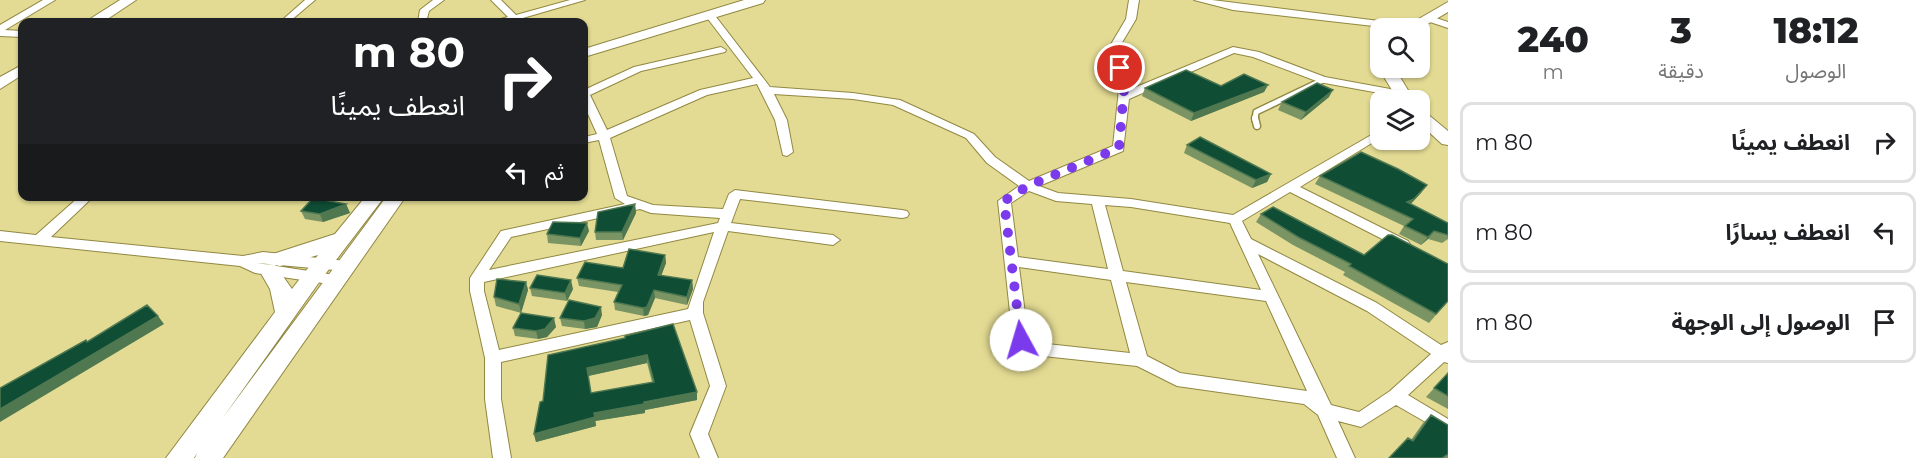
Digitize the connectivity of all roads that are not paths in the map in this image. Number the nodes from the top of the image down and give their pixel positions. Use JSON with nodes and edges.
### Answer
{"nodes":[{"id":1,"x":50,"y":0,"type":"edge"},
{"id":2,"x":129,"y":0,"type":"edge"},
{"id":3,"x":310,"y":0,"type":"edge"},
{"id":4,"x":439,"y":0,"type":"edge"},
{"id":5,"x":496,"y":0,"type":"edge"},
{"id":6,"x":580,"y":0,"type":"edge"},
{"id":7,"x":758,"y":0,"type":"edge"},
{"id":8,"x":1134,"y":0,"type":"edge"},
{"id":9,"x":1199,"y":0,"type":"edge"},
{"id":10,"x":737,"y":3,"type":"edge"},
{"id":11,"x":1448,"y":6,"type":"edge"},
{"id":12,"x":526,"y":15,"type":"junction"},
{"id":13,"x":710,"y":15,"type":"junction"},
{"id":14,"x":21,"y":18,"type":"edge"},
{"id":15,"x":101,"y":18,"type":"edge"},
{"id":16,"x":289,"y":18,"type":"edge"},
{"id":17,"x":423,"y":18,"type":"edge"},
{"id":18,"x":514,"y":18,"type":"joint"},
{"id":19,"x":530,"y":18,"type":"edge"},
{"id":20,"x":1426,"y":18,"type":"edge"},
{"id":21,"x":1430,"y":19,"type":"edge"},
{"id":22,"x":18,"y":20,"type":"edge"},
{"id":23,"x":1370,"y":23,"type":"edge"},
{"id":24,"x":1448,"y":25,"type":"edge"},
{"id":25,"x":0,"y":31,"type":"edge"},
{"id":26,"x":18,"y":33,"type":"edge"},
{"id":27,"x":721,"y":50,"type":"dead end"},
{"id":28,"x":588,"y":52,"type":"edge"},
{"id":29,"x":18,"y":72,"type":"edge"},
{"id":30,"x":1323,"y":80,"type":"junction"},
{"id":31,"x":0,"y":84,"type":"edge"},
{"id":32,"x":763,"y":85,"type":"junction"},
{"id":33,"x":1371,"y":90,"type":"edge"},
{"id":34,"x":588,"y":92,"type":"edge"},
{"id":35,"x":1123,"y":97,"type":"junction"},
{"id":36,"x":588,"y":102,"type":"edge"},
{"id":37,"x":1430,"y":124,"type":"edge"},
{"id":38,"x":1257,"y":126,"type":"dead end"},
{"id":39,"x":604,"y":136,"type":"junction"},
{"id":40,"x":588,"y":139,"type":"edge"},
{"id":41,"x":1370,"y":139,"type":"edge"},
{"id":42,"x":1448,"y":140,"type":"edge"},
{"id":43,"x":787,"y":152,"type":"dead end"},
{"id":44,"x":1028,"y":186,"type":"junction"},
{"id":45,"x":1290,"y":187,"type":"junction"},
{"id":46,"x":1097,"y":200,"type":"junction"},
{"id":47,"x":82,"y":201,"type":"edge"},
{"id":48,"x":372,"y":201,"type":"edge"},
{"id":49,"x":394,"y":201,"type":"edge"},
{"id":50,"x":641,"y":205,"type":"junction"},
{"id":51,"x":902,"y":214,"type":"dead end"},
{"id":52,"x":725,"y":220,"type":"junction"},
{"id":53,"x":1235,"y":220,"type":"junction"},
{"id":54,"x":0,"y":236,"type":"edge"},
{"id":55,"x":344,"y":238,"type":"junction"},
{"id":56,"x":40,"y":239,"type":"junction"},
{"id":57,"x":833,"y":240,"type":"dead end"},
{"id":58,"x":1248,"y":243,"type":"junction"},
{"id":59,"x":1416,"y":251,"type":"edge"},
{"id":60,"x":1013,"y":261,"type":"junction"},
{"id":61,"x":274,"y":264,"type":"junction"},
{"id":62,"x":330,"y":272,"type":"junction"},
{"id":63,"x":1117,"y":275,"type":"junction"},
{"id":64,"x":477,"y":278,"type":"junction"},
{"id":65,"x":1272,"y":297,"type":"junction"},
{"id":66,"x":286,"y":313,"type":"junction"},
{"id":67,"x":695,"y":313,"type":"junction"},
{"id":68,"x":1446,"y":352,"type":"edge"},
{"id":69,"x":493,"y":358,"type":"junction"},
{"id":70,"x":1140,"y":360,"type":"junction"},
{"id":71,"x":1396,"y":396,"type":"junction"},
{"id":72,"x":1325,"y":411,"type":"junction"},
{"id":73,"x":1448,"y":428,"type":"edge"},
{"id":74,"x":179,"y":458,"type":"edge"},
{"id":75,"x":208,"y":458,"type":"edge"},
{"id":76,"x":502,"y":458,"type":"edge"},
{"id":77,"x":709,"y":458,"type":"edge"},
{"id":78,"x":1346,"y":458,"type":"edge"}],
"edges":[{"from":1,"to":14,"type":"street"},
{"from":2,"to":15,"type":"street"},
{"from":3,"to":16,"type":"street"},
{"from":4,"to":17,"type":"street"},
{"from":5,"to":18,"type":"street"},
{"from":6,"to":12,"type":"street"},
{"from":7,"to":10,"type":"street"},
{"from":8,"to":35,"type":"street"},
{"from":9,"to":23,"type":"street"},
{"from":10,"to":13,"type":"street"},
{"from":11,"to":20,"type":"street"},
{"from":12,"to":18,"type":"street"},
{"from":12,"to":19,"type":"street"},
{"from":13,"to":28,"type":"street"},
{"from":13,"to":32,"type":"street"},
{"from":21,"to":24,"type":"street"},
{"from":22,"to":25,"type":"street"},
{"from":25,"to":26,"type":"street"},
{"from":27,"to":34,"type":"street"},
{"from":29,"to":31,"type":"street"},
{"from":30,"to":33,"type":"street"},
{"from":30,"to":35,"type":"street"},
{"from":30,"to":38,"type":"lane"},
{"from":32,"to":39,"type":"street"},
{"from":32,"to":43,"type":"street"},
{"from":32,"to":44,"type":"street"},
{"from":35,"to":44,"type":"street"},
{"from":36,"to":39,"type":"street"},
{"from":37,"to":42,"type":"street"},
{"from":39,"to":40,"type":"street"},
{"from":39,"to":50,"type":"street"},
{"from":41,"to":45,"type":"street"},
{"from":44,"to":46,"type":"street"},
{"from":44,"to":60,"type":"street"},
{"from":45,"to":53,"type":"street"},
{"from":45,"to":59,"type":"street"},
{"from":46,"to":53,"type":"street"},
{"from":46,"to":63,"type":"street"},
{"from":47,"to":56,"type":"street"},
{"from":48,"to":55,"type":"street"},
{"from":49,"to":62,"type":"street"},
{"from":50,"to":52,"type":"street"},
{"from":50,"to":64,"type":"street"},
{"from":51,"to":52,"type":"street"},
{"from":52,"to":57,"type":"street"},
{"from":52,"to":64,"type":"street"},
{"from":52,"to":67,"type":"street"},
{"from":53,"to":58,"type":"street"},
{"from":54,"to":56,"type":"street"},
{"from":55,"to":61,"type":"street"},
{"from":55,"to":62,"type":"street"},
{"from":56,"to":61,"type":"street"},
{"from":58,"to":65,"type":"street"},
{"from":58,"to":68,"type":"street"},
{"from":60,"to":63,"type":"street"},
{"from":60,"to":70,"type":"street"},
{"from":61,"to":62,"type":"street"},
{"from":61,"to":66,"type":"street"},
{"from":62,"to":66,"type":"street"},
{"from":62,"to":75,"type":"street"},
{"from":63,"to":65,"type":"street"},
{"from":63,"to":70,"type":"street"},
{"from":64,"to":69,"type":"street"},
{"from":65,"to":72,"type":"street"},
{"from":66,"to":74,"type":"street"},
{"from":67,"to":69,"type":"street"},
{"from":67,"to":77,"type":"street"},
{"from":68,"to":71,"type":"street"},
{"from":69,"to":76,"type":"street"},
{"from":70,"to":72,"type":"street"},
{"from":71,"to":72,"type":"street"},
{"from":71,"to":73,"type":"street"},
{"from":72,"to":78,"type":"street"}]}
